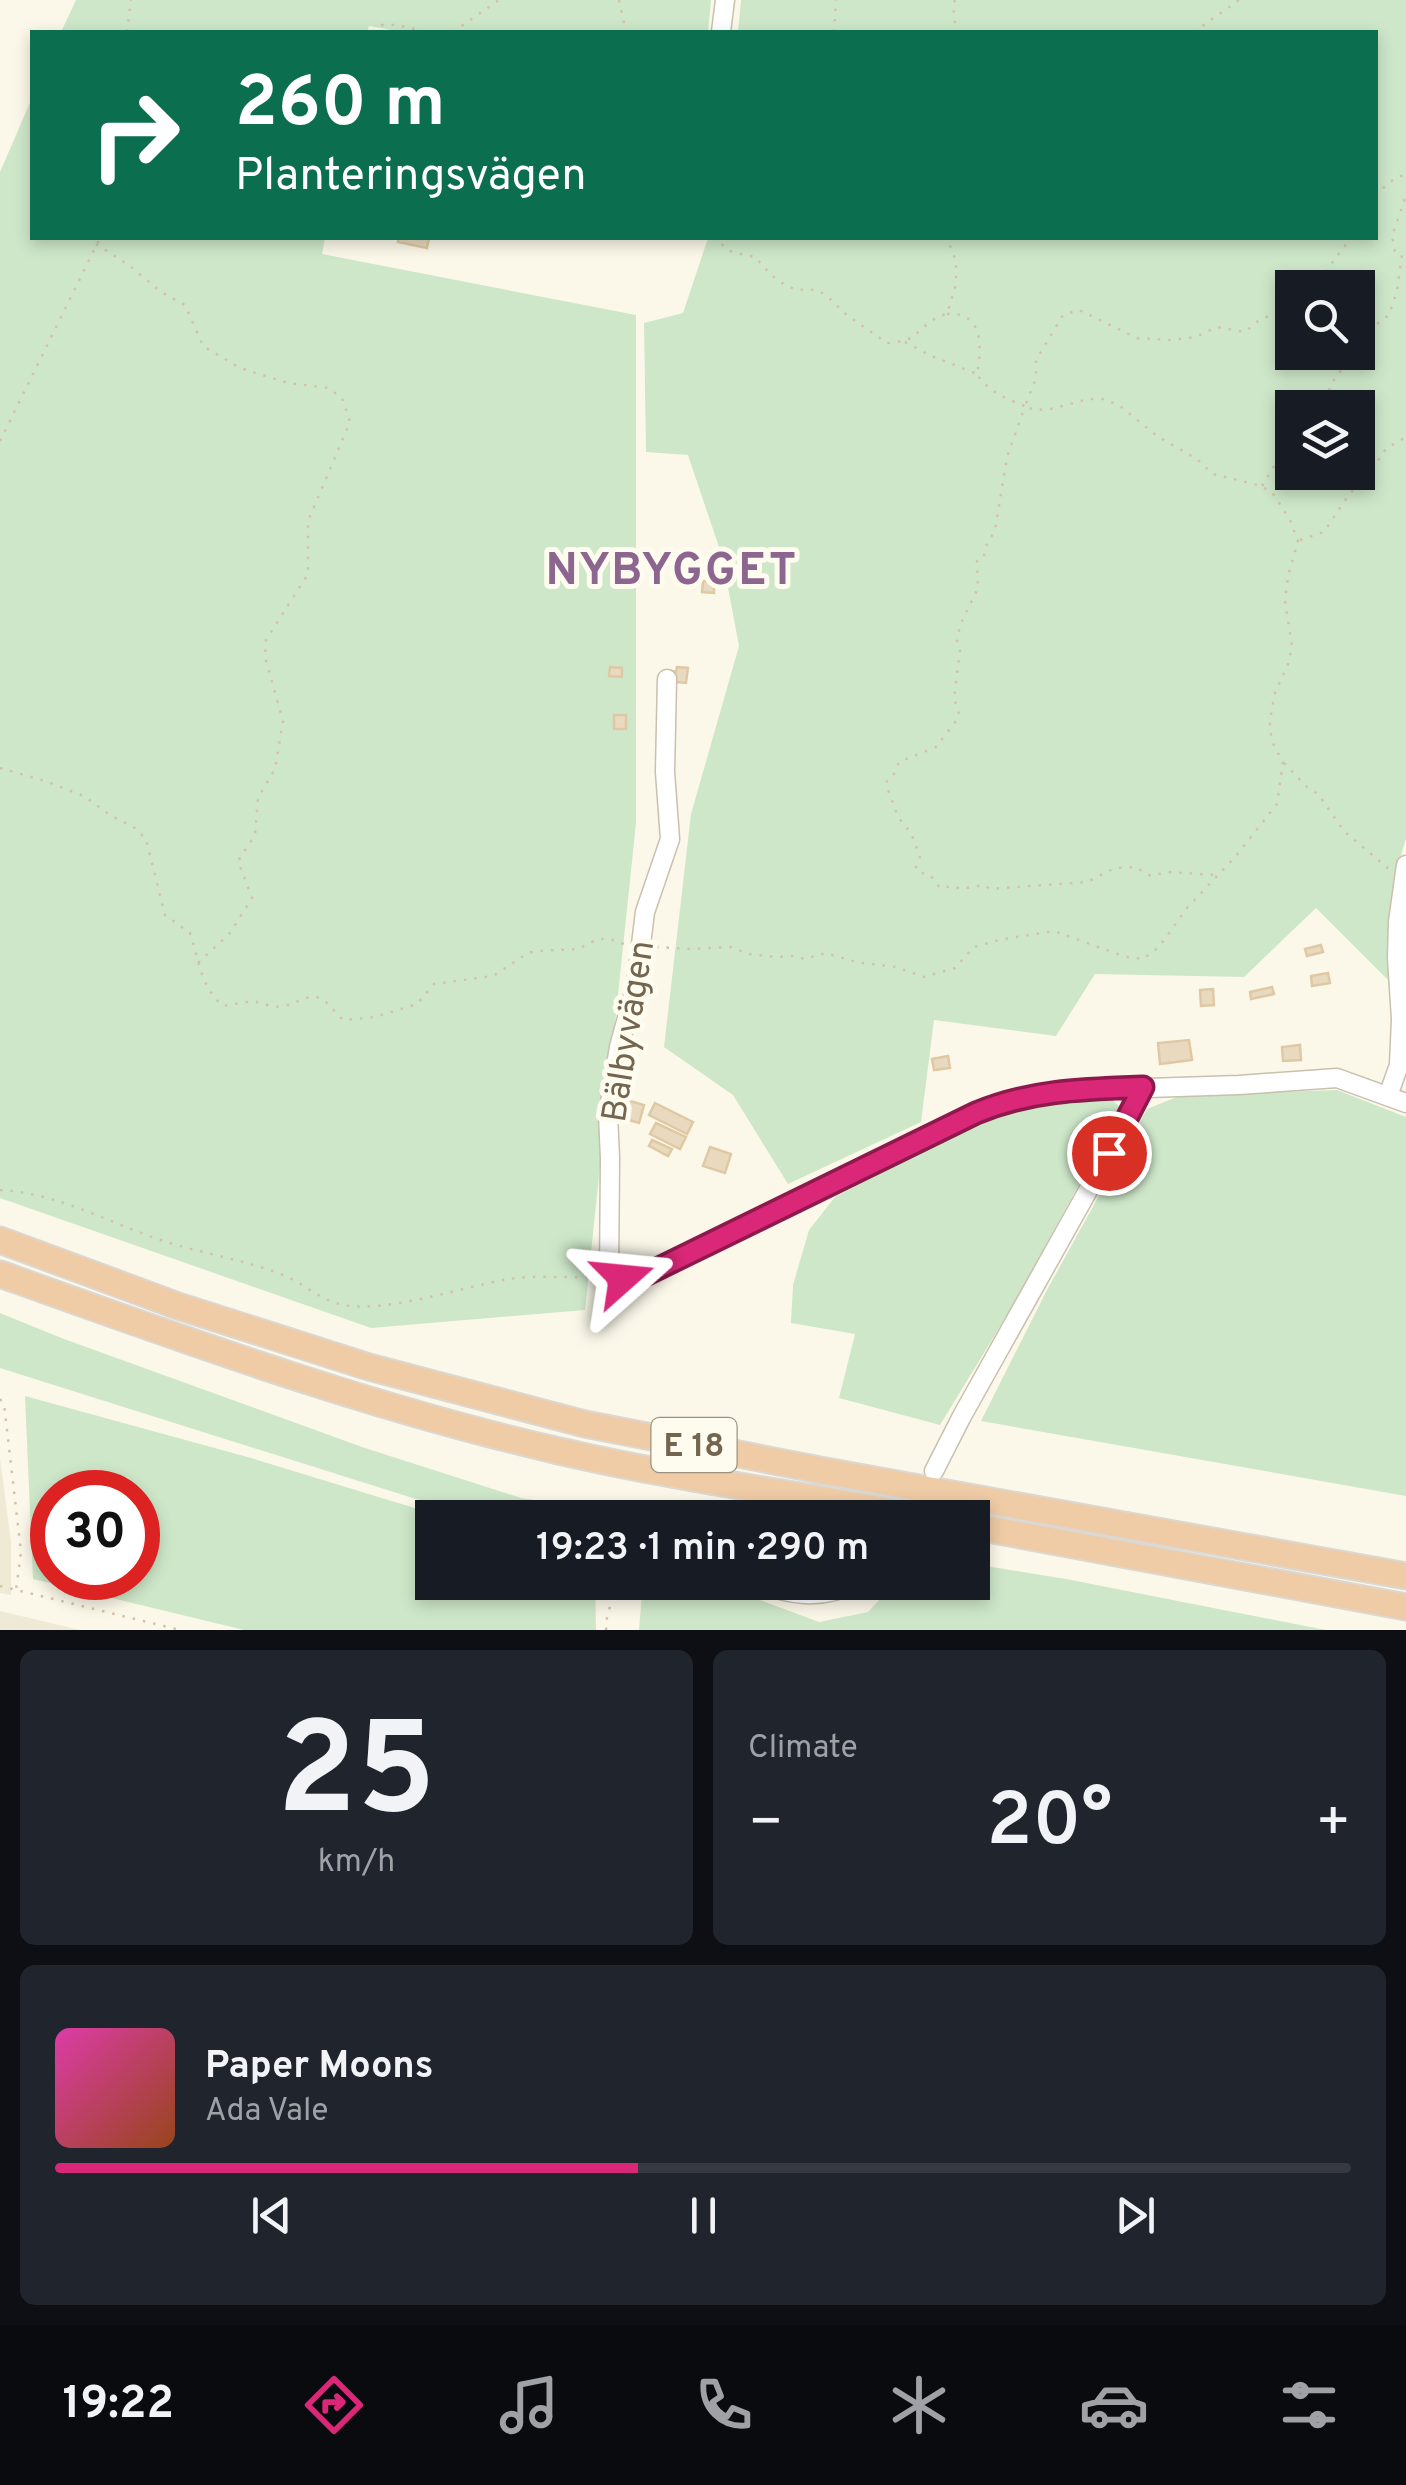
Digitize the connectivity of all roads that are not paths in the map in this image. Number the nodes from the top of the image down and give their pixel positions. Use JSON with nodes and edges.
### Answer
{"nodes":[{"id":1,"x":724,"y":0,"type":"edge"},
{"id":2,"x":721,"y":30,"type":"edge"},
{"id":3,"x":668,"y":679,"type":"dead end"},
{"id":4,"x":1404,"y":873,"type":"edge"},
{"id":5,"x":1143,"y":1087,"type":"junction"},
{"id":6,"x":1397,"y":1099,"type":"edge"},
{"id":7,"x":0,"y":1240,"type":"edge"},
{"id":8,"x":0,"y":1274,"type":"edge"},
{"id":9,"x":934,"y":1471,"type":"dead end"},
{"id":10,"x":820,"y":1500,"type":"edge"},
{"id":11,"x":990,"y":1529,"type":"edge"},
{"id":12,"x":1406,"y":1576,"type":"edge"},
{"id":13,"x":1406,"y":1607,"type":"edge"}],
"edges":[{"from":1,"to":2,"type":"street"},
{"from":3,"to":5,"type":"street","name":"Bälbyvägen"},
{"from":4,"to":6,"type":"street"},
{"from":5,"to":6,"type":"street"},
{"from":5,"to":9,"type":"street"},
{"from":7,"to":12,"type":"highway","number":"E 18"},
{"from":8,"to":10,"type":"highway","number":"E 18"},
{"from":11,"to":13,"type":"highway"}]}
